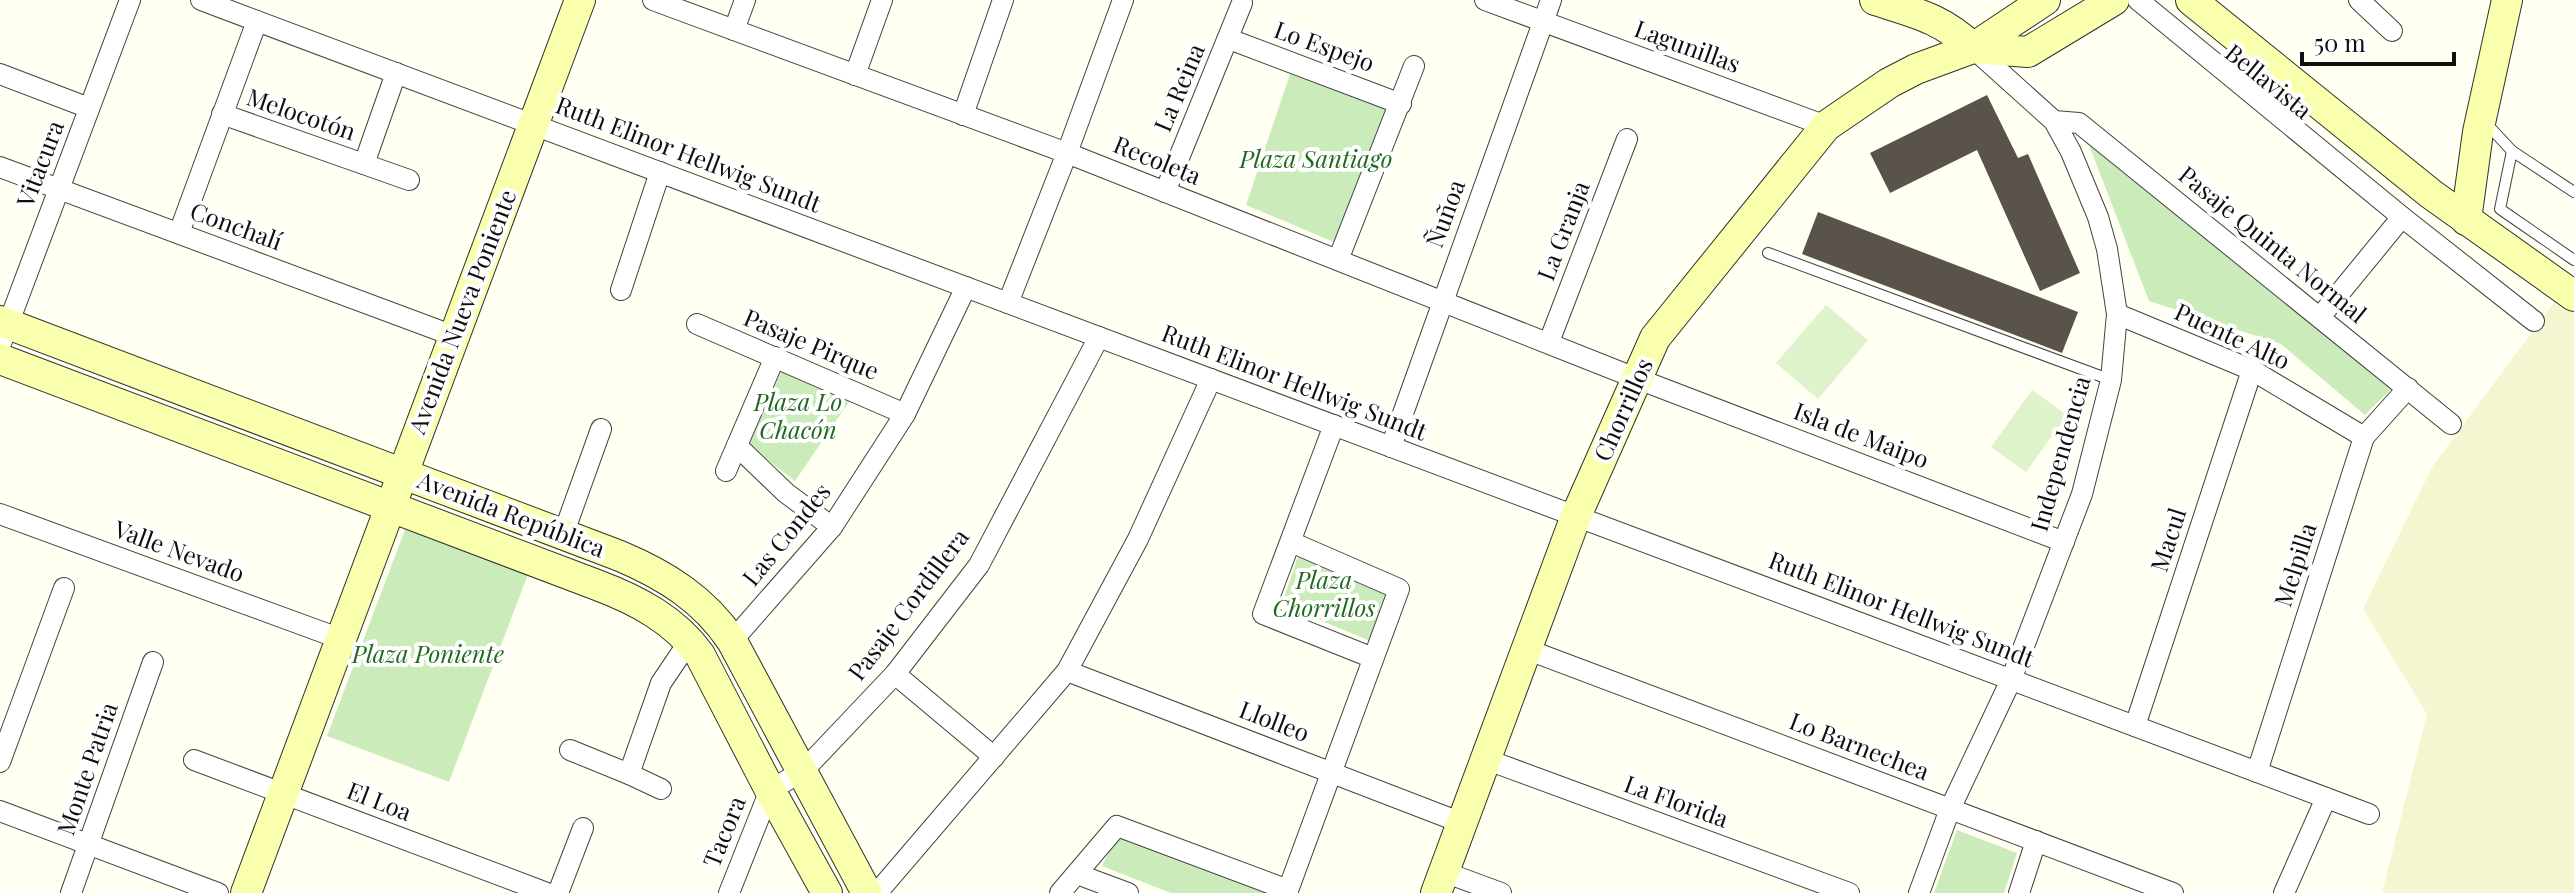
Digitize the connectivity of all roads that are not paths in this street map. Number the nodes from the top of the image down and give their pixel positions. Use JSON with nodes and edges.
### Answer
{"nodes":[{"id":1,"x":130,"y":0,"type":"edge"},
{"id":2,"x":201,"y":0,"type":"edge"},
{"id":3,"x":580,"y":0,"type":"edge"},
{"id":4,"x":653,"y":0,"type":"edge"},
{"id":5,"x":745,"y":0,"type":"edge"},
{"id":6,"x":882,"y":0,"type":"edge"},
{"id":7,"x":1003,"y":0,"type":"edge"},
{"id":8,"x":1123,"y":0,"type":"edge"},
{"id":9,"x":1485,"y":0,"type":"edge"},
{"id":10,"x":1551,"y":0,"type":"edge"},
{"id":11,"x":1875,"y":0,"type":"edge"},
{"id":12,"x":2045,"y":0,"type":"edge"},
{"id":13,"x":2114,"y":0,"type":"edge"},
{"id":14,"x":2138,"y":0,"type":"edge"},
{"id":15,"x":2168,"y":0,"type":"edge"},
{"id":16,"x":2191,"y":0,"type":"edge"},
{"id":17,"x":2359,"y":0,"type":"edge"},
{"id":18,"x":2507,"y":0,"type":"edge"},
{"id":19,"x":1242,"y":3,"type":"dead end"},
{"id":20,"x":257,"y":21,"type":"junction"},
{"id":21,"x":1544,"y":21,"type":"junction"},
{"id":22,"x":734,"y":30,"type":"junction"},
{"id":23,"x":2392,"y":31,"type":"dead end"},
{"id":24,"x":1229,"y":39,"type":"junction"},
{"id":25,"x":1973,"y":48,"type":"junction"},
{"id":26,"x":1414,"y":66,"type":"dead end"},
{"id":27,"x":396,"y":73,"type":"junction"},
{"id":28,"x":0,"y":74,"type":"edge"},
{"id":29,"x":855,"y":75,"type":"junction"},
{"id":30,"x":1401,"y":104,"type":"junction"},
{"id":31,"x":89,"y":108,"type":"junction"},
{"id":32,"x":222,"y":114,"type":"junction"},
{"id":33,"x":963,"y":115,"type":"junction"},
{"id":34,"x":2481,"y":118,"type":"junction"},
{"id":35,"x":2054,"y":121,"type":"junction"},
{"id":36,"x":533,"y":125,"type":"junction"},
{"id":37,"x":1826,"y":126,"type":"junction"},
{"id":38,"x":1627,"y":139,"type":"dead end"},
{"id":39,"x":2378,"y":151,"type":"junction"},
{"id":40,"x":2512,"y":151,"type":"junction"},
{"id":41,"x":1067,"y":153,"type":"junction"},
{"id":42,"x":364,"y":164,"type":"junction"},
{"id":43,"x":0,"y":167,"type":"edge"},
{"id":44,"x":660,"y":172,"type":"junction"},
{"id":45,"x":409,"y":180,"type":"dead end"},
{"id":46,"x":59,"y":189,"type":"junction"},
{"id":47,"x":1165,"y":192,"type":"junction"},
{"id":48,"x":2574,"y":192,"type":"edge"},
{"id":49,"x":2483,"y":194,"type":"junction"},
{"id":50,"x":2402,"y":217,"type":"junction"},
{"id":51,"x":179,"y":233,"type":"junction"},
{"id":52,"x":1768,"y":253,"type":"dead end"},
{"id":53,"x":1338,"y":260,"type":"junction"},
{"id":54,"x":2572,"y":260,"type":"edge"},
{"id":55,"x":2544,"y":263,"type":"junction"},
{"id":56,"x":966,"y":287,"type":"junction"},
{"id":57,"x":621,"y":290,"type":"dead end"},
{"id":58,"x":2574,"y":296,"type":"edge"},
{"id":59,"x":1442,"y":301,"type":"junction"},
{"id":60,"x":1008,"y":303,"type":"junction"},
{"id":61,"x":2117,"y":314,"type":"junction"},
{"id":62,"x":2320,"y":317,"type":"junction"},
{"id":63,"x":2534,"y":321,"type":"dead end"},
{"id":64,"x":697,"y":324,"type":"dead end"},
{"id":65,"x":3,"y":330,"type":"edge"},
{"id":66,"x":454,"y":336,"type":"junction"},
{"id":67,"x":1099,"y":337,"type":"junction"},
{"id":68,"x":1549,"y":342,"type":"junction"},
{"id":69,"x":775,"y":357,"type":"junction"},
{"id":70,"x":0,"y":359,"type":"edge"},
{"id":71,"x":2252,"y":370,"type":"junction"},
{"id":72,"x":1211,"y":379,"type":"junction"},
{"id":73,"x":1638,"y":379,"type":"junction"},
{"id":74,"x":2111,"y":380,"type":"junction"},
{"id":75,"x":2408,"y":388,"type":"junction"},
{"id":76,"x":905,"y":414,"type":"junction"},
{"id":77,"x":2451,"y":424,"type":"dead end"},
{"id":78,"x":1334,"y":425,"type":"junction"},
{"id":79,"x":601,"y":429,"type":"dead end"},
{"id":80,"x":2364,"y":437,"type":"junction"},
{"id":81,"x":737,"y":446,"type":"junction"},
{"id":82,"x":1391,"y":447,"type":"junction"},
{"id":83,"x":726,"y":471,"type":"dead end"},
{"id":84,"x":403,"y":473,"type":"junction"},
{"id":85,"x":391,"y":506,"type":"junction"},
{"id":86,"x":0,"y":514,"type":"edge"},
{"id":87,"x":1576,"y":516,"type":"junction"},
{"id":88,"x":832,"y":527,"type":"junction"},
{"id":89,"x":563,"y":535,"type":"junction"},
{"id":90,"x":1291,"y":542,"type":"junction"},
{"id":91,"x":2064,"y":542,"type":"junction"},
{"id":92,"x":64,"y":588,"type":"dead end"},
{"id":93,"x":341,"y":639,"type":"junction"},
{"id":94,"x":690,"y":640,"type":"junction"},
{"id":95,"x":732,"y":641,"type":"junction"},
{"id":96,"x":1526,"y":649,"type":"junction"},
{"id":97,"x":1373,"y":658,"type":"junction"},
{"id":98,"x":153,"y":662,"type":"dead end"},
{"id":99,"x":1067,"y":671,"type":"junction"},
{"id":100,"x":895,"y":674,"type":"junction"},
{"id":101,"x":2011,"y":680,"type":"junction"},
{"id":102,"x":2135,"y":726,"type":"junction"},
{"id":103,"x":570,"y":750,"type":"dead end"},
{"id":104,"x":994,"y":757,"type":"junction"},
{"id":105,"x":1485,"y":759,"type":"junction"},
{"id":106,"x":194,"y":760,"type":"dead end"},
{"id":107,"x":0,"y":762,"type":"edge"},
{"id":108,"x":803,"y":771,"type":"junction"},
{"id":109,"x":1331,"y":772,"type":"junction"},
{"id":110,"x":2257,"y":772,"type":"junction"},
{"id":111,"x":629,"y":774,"type":"junction"},
{"id":112,"x":661,"y":789,"type":"dead end"},
{"id":113,"x":770,"y":790,"type":"junction"},
{"id":114,"x":283,"y":793,"type":"junction"},
{"id":115,"x":2326,"y":798,"type":"junction"},
{"id":116,"x":1950,"y":809,"type":"junction"},
{"id":117,"x":0,"y":811,"type":"edge"},
{"id":118,"x":2369,"y":814,"type":"dead end"},
{"id":119,"x":1462,"y":823,"type":"junction"},
{"id":120,"x":583,"y":828,"type":"dead end"},
{"id":121,"x":2036,"y":841,"type":"junction"},
{"id":122,"x":89,"y":844,"type":"junction"},
{"id":123,"x":1077,"y":874,"type":"junction"},
{"id":124,"x":1440,"y":882,"type":"edge"},
{"id":125,"x":2160,"y":891,"type":"edge"},
{"id":126,"x":1288,"y":892,"type":"edge"},
{"id":127,"x":71,"y":893,"type":"edge"},
{"id":128,"x":218,"y":893,"type":"edge"},
{"id":129,"x":246,"y":893,"type":"edge"},
{"id":130,"x":547,"y":893,"type":"edge"},
{"id":131,"x":558,"y":893,"type":"edge"},
{"id":132,"x":729,"y":893,"type":"edge"},
{"id":133,"x":827,"y":893,"type":"edge"},
{"id":134,"x":867,"y":893,"type":"edge"},
{"id":135,"x":877,"y":893,"type":"edge"},
{"id":136,"x":1060,"y":893,"type":"edge"},
{"id":137,"x":1128,"y":893,"type":"edge"},
{"id":138,"x":1501,"y":893,"type":"edge"},
{"id":139,"x":1849,"y":893,"type":"edge"},
{"id":140,"x":1919,"y":893,"type":"edge"},
{"id":141,"x":2019,"y":893,"type":"edge"},
{"id":142,"x":2284,"y":893,"type":"edge"}],
"edges":[{"from":1,"to":31,"type":"street","name":"Vitacura"},
{"from":2,"to":20,"type":"street","name":"Ruth Elinor Hellwig Sundt"},
{"from":3,"to":36,"type":"street","name":"Avenida Nueva Poniente"},
{"from":4,"to":22,"type":"street","name":"Recoleta"},
{"from":5,"to":22,"type":"street"},
{"from":6,"to":29,"type":"street"},
{"from":7,"to":33,"type":"street"},
{"from":8,"to":41,"type":"street"},
{"from":9,"to":21,"type":"street","name":"Lagunillas"},
{"from":10,"to":21,"type":"street","name":"Ñuñoa"},
{"from":11,"to":25,"type":"street"},
{"from":12,"to":25,"type":"street","name":"Chorrillos"},
{"from":13,"to":25,"type":"street","name":"Chorrillos"},
{"from":14,"to":50,"type":"street"},
{"from":15,"to":39,"type":"street","name":"Bellavista"},
{"from":16,"to":39,"type":"street","name":"Bellavista"},
{"from":17,"to":23,"type":"street"},
{"from":18,"to":34,"type":"street"},
{"from":19,"to":24,"type":"street","name":"La Reina"},
{"from":20,"to":27,"type":"street","name":"Ruth Elinor Hellwig Sundt"},
{"from":20,"to":32,"type":"street","name":"Melocotón"},
{"from":21,"to":37,"type":"street","name":"Lagunillas"},
{"from":21,"to":59,"type":"street","name":"Ñuñoa"},
{"from":22,"to":29,"type":"street","name":"Recoleta"},
{"from":24,"to":30,"type":"street","name":"Lo Espejo"},
{"from":24,"to":47,"type":"street","name":"La Reina"},
{"from":25,"to":35,"type":"street","name":"Independencia"},
{"from":25,"to":37,"type":"street","name":"Chorrillos"},
{"from":26,"to":30,"type":"street"},
{"from":27,"to":36,"type":"street","name":"Ruth Elinor Hellwig Sundt"},
{"from":27,"to":42,"type":"street","name":"Melocotón"},
{"from":28,"to":31,"type":"street"},
{"from":29,"to":33,"type":"street","name":"Recoleta"},
{"from":30,"to":53,"type":"street"},
{"from":31,"to":46,"type":"street","name":"Vitacura"},
{"from":32,"to":42,"type":"street","name":"Melocotón"},
{"from":32,"to":51,"type":"street","name":"Melocotón"},
{"from":33,"to":41,"type":"street","name":"Recoleta"},
{"from":34,"to":40,"type":"lane"},
{"from":34,"to":49,"type":"street"},
{"from":35,"to":61,"type":"street","name":"Independencia"},
{"from":35,"to":62,"type":"street","name":"Pasaje Quinta Normal"},
{"from":36,"to":44,"type":"street","name":"Ruth Elinor Hellwig Sundt"},
{"from":36,"to":66,"type":"street","name":"Avenida Nueva Poniente"},
{"from":37,"to":73,"type":"street","name":"Chorrillos"},
{"from":38,"to":68,"type":"street","name":"La Granja"},
{"from":39,"to":49,"type":"street","name":"Bellavista"},
{"from":40,"to":48,"type":"lane"},
{"from":40,"to":49,"type":"lane"},
{"from":41,"to":47,"type":"street","name":"Recoleta"},
{"from":41,"to":60,"type":"street"},
{"from":42,"to":45,"type":"street","name":"Melocotón"},
{"from":43,"to":46,"type":"street","name":"Conchalí"},
{"from":44,"to":56,"type":"street","name":"Ruth Elinor Hellwig Sundt"},
{"from":44,"to":57,"type":"street"},
{"from":46,"to":51,"type":"street","name":"Conchalí"},
{"from":46,"to":65,"type":"street","name":"Vitacura"},
{"from":47,"to":53,"type":"street","name":"Recoleta"},
{"from":49,"to":54,"type":"lane"},
{"from":49,"to":55,"type":"street","name":"Bellavista"},
{"from":50,"to":62,"type":"street"},
{"from":50,"to":63,"type":"street"},
{"from":51,"to":66,"type":"street","name":"Conchalí"},
{"from":52,"to":74,"type":"lane"},
{"from":53,"to":59,"type":"street","name":"Recoleta"},
{"from":54,"to":55,"type":"lane"},
{"from":55,"to":58,"type":"street","name":"Bellavista"},
{"from":56,"to":60,"type":"street","name":"Ruth Elinor Hellwig Sundt"},
{"from":56,"to":76,"type":"street","name":"Las Condes"},
{"from":59,"to":68,"type":"street","name":"Recoleta"},
{"from":59,"to":82,"type":"street","name":"Ñuñoa"},
{"from":60,"to":67,"type":"street","name":"Ruth Elinor Hellwig Sundt"},
{"from":61,"to":71,"type":"street","name":"Puente Alto"},
{"from":61,"to":74,"type":"street","name":"Independencia"},
{"from":62,"to":75,"type":"street","name":"Pasaje Quinta Normal"},
{"from":64,"to":69,"type":"street","name":"Pasaje Pirque"},
{"from":65,"to":84,"type":"street","name":"Avenida República"},
{"from":66,"to":84,"type":"street","name":"Avenida Nueva Poniente"},
{"from":67,"to":72,"type":"street","name":"Ruth Elinor Hellwig Sundt"},
{"from":67,"to":100,"type":"street","name":"Pasaje Cordillera"},
{"from":68,"to":73,"type":"street","name":"Recoleta"},
{"from":69,"to":76,"type":"street","name":"Pasaje Pirque"},
{"from":69,"to":81,"type":"street"},
{"from":70,"to":85,"type":"street","name":"Avenida República"},
{"from":71,"to":80,"type":"street","name":"Puente Alto"},
{"from":71,"to":102,"type":"street","name":"Macul"},
{"from":72,"to":78,"type":"street","name":"Ruth Elinor Hellwig Sundt"},
{"from":72,"to":99,"type":"street"},
{"from":73,"to":87,"type":"street","name":"Chorrillos"},
{"from":73,"to":91,"type":"street","name":"Isla de Maipo"},
{"from":74,"to":91,"type":"street","name":"Independencia"},
{"from":75,"to":77,"type":"street","name":"Pasaje Quinta Normal"},
{"from":75,"to":80,"type":"street","name":"Melpilla"},
{"from":76,"to":88,"type":"street","name":"Las Condes"},
{"from":78,"to":82,"type":"street","name":"Ruth Elinor Hellwig Sundt"},
{"from":78,"to":90,"type":"street"},
{"from":79,"to":89,"type":"street"},
{"from":80,"to":110,"type":"street","name":"Melpilla"},
{"from":81,"to":83,"type":"street"},
{"from":81,"to":88,"type":"street"},
{"from":82,"to":87,"type":"street","name":"Ruth Elinor Hellwig Sundt"},
{"from":84,"to":85,"type":"street","name":"Avenida Nueva Poniente"},
{"from":84,"to":89,"type":"street","name":"Avenida República"},
{"from":85,"to":93,"type":"street","name":"Avenida Nueva Poniente"},
{"from":85,"to":94,"type":"street","name":"Avenida República"},
{"from":86,"to":93,"type":"street","name":"Valle Nevado"},
{"from":87,"to":96,"type":"street","name":"Chorrillos"},
{"from":87,"to":101,"type":"street","name":"Ruth Elinor Hellwig Sundt"},
{"from":88,"to":95,"type":"street","name":"Las Condes"},
{"from":89,"to":95,"type":"street","name":"Avenida República"},
{"from":90,"to":97,"type":"street"},
{"from":90,"to":97,"type":"street"},
{"from":91,"to":101,"type":"street","name":"Independencia"},
{"from":92,"to":107,"type":"street"},
{"from":93,"to":114,"type":"street","name":"Avenida Nueva Poniente"},
{"from":94,"to":111,"type":"street"},
{"from":94,"to":113,"type":"street","name":"Avenida República"},
{"from":95,"to":108,"type":"street","name":"Avenida República"},
{"from":96,"to":105,"type":"street","name":"Chorrillos"},
{"from":96,"to":116,"type":"street","name":"Lo Barnechea"},
{"from":97,"to":109,"type":"street"},
{"from":98,"to":122,"type":"street","name":"Monte Patria"},
{"from":99,"to":104,"type":"street"},
{"from":99,"to":109,"type":"street","name":"Llolleo"},
{"from":100,"to":104,"type":"street"},
{"from":100,"to":108,"type":"street","name":"Pasaje Cordillera"},
{"from":101,"to":102,"type":"street","name":"Ruth Elinor Hellwig Sundt"},
{"from":101,"to":116,"type":"street","name":"Independencia"},
{"from":102,"to":110,"type":"street","name":"Ruth Elinor Hellwig Sundt"},
{"from":103,"to":111,"type":"street"},
{"from":104,"to":135,"type":"street"},
{"from":105,"to":119,"type":"street","name":"Chorrillos"},
{"from":105,"to":139,"type":"street","name":"La Florida"},
{"from":106,"to":114,"type":"street","name":"El Loa"},
{"from":108,"to":113,"type":"street","name":"Pasaje Cordillera"},
{"from":108,"to":134,"type":"street","name":"Avenida República"},
{"from":109,"to":119,"type":"street","name":"Llolleo"},
{"from":109,"to":126,"type":"street"},
{"from":110,"to":115,"type":"street","name":"Ruth Elinor Hellwig Sundt"},
{"from":111,"to":112,"type":"street"},
{"from":113,"to":132,"type":"street","name":"Tacora"},
{"from":113,"to":133,"type":"street","name":"Avenida República"},
{"from":114,"to":129,"type":"street","name":"Avenida Nueva Poniente"},
{"from":114,"to":130,"type":"street","name":"El Loa"},
{"from":115,"to":118,"type":"street","name":"Ruth Elinor Hellwig Sundt"},
{"from":115,"to":142,"type":"street"},
{"from":116,"to":121,"type":"street","name":"Lo Barnechea"},
{"from":116,"to":140,"type":"street","name":"Independencia"},
{"from":117,"to":122,"type":"street"},
{"from":119,"to":124,"type":"street","name":"Chorrillos"},
{"from":120,"to":131,"type":"street"},
{"from":121,"to":125,"type":"street","name":"Lo Barnechea"},
{"from":121,"to":141,"type":"street"},
{"from":122,"to":127,"type":"street","name":"Monte Patria"},
{"from":122,"to":128,"type":"street"},
{"from":123,"to":126,"type":"street"},
{"from":123,"to":136,"type":"street"},
{"from":123,"to":137,"type":"street"},
{"from":124,"to":138,"type":"street"}]}
